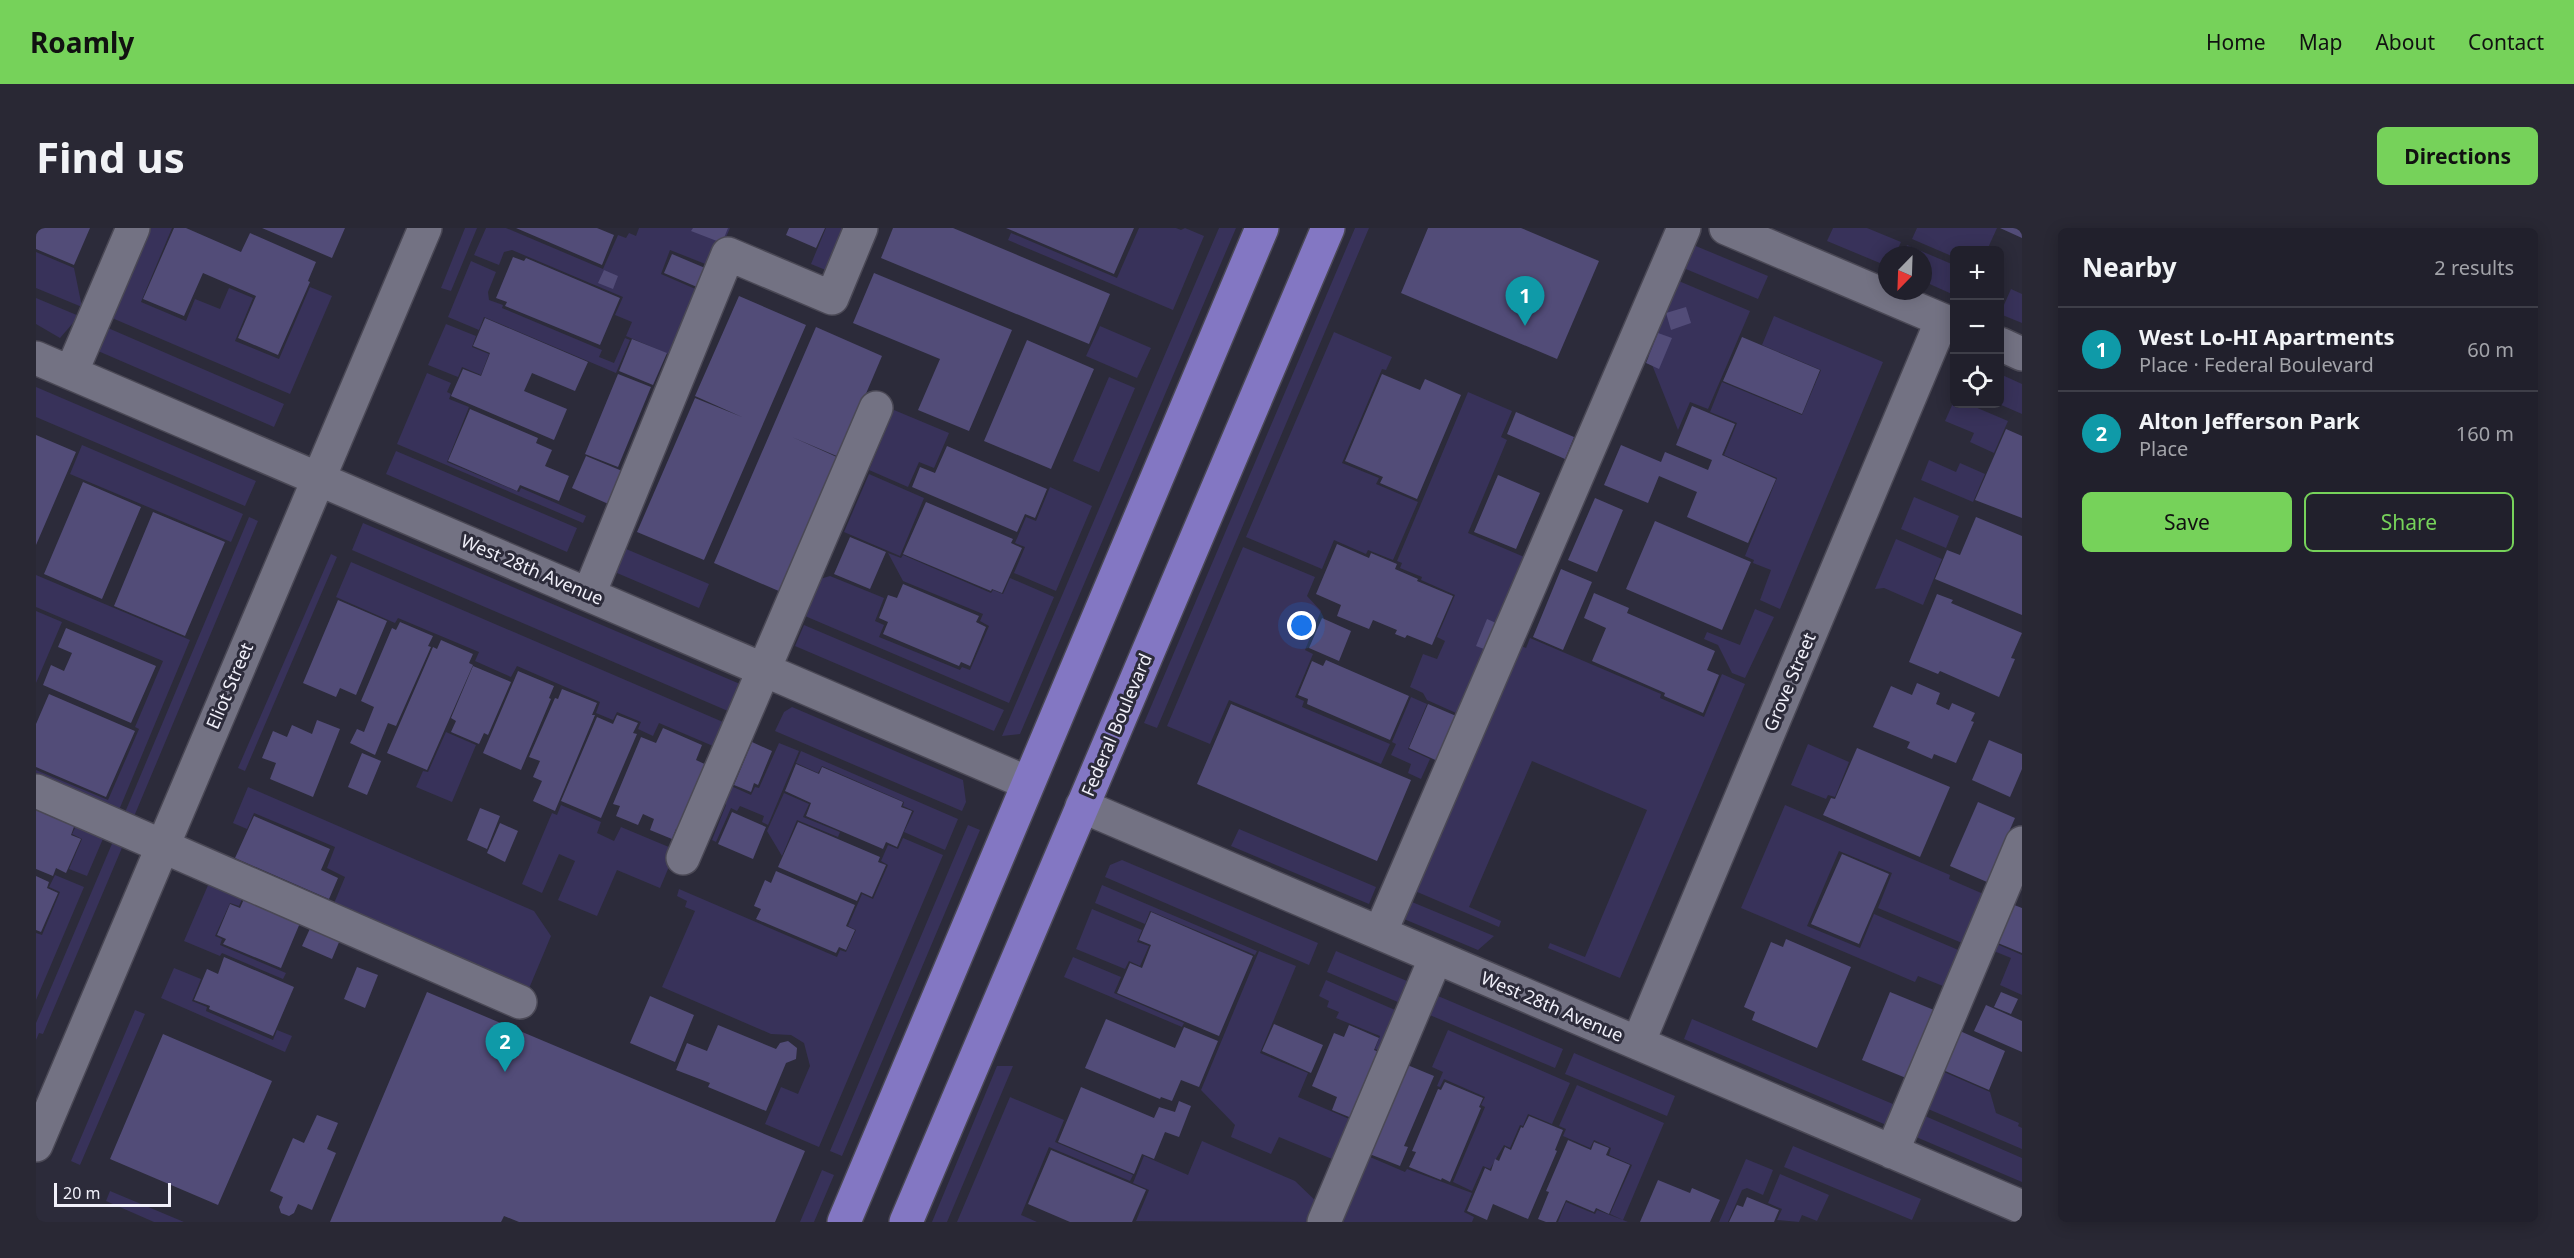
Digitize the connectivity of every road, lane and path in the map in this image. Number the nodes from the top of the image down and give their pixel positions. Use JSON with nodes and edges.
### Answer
{"nodes":[{"id":1,"x":133,"y":228,"type":"edge"},
{"id":2,"x":425,"y":228,"type":"edge"},
{"id":3,"x":861,"y":228,"type":"edge"},
{"id":4,"x":1262,"y":228,"type":"edge"},
{"id":5,"x":1328,"y":228,"type":"edge"},
{"id":6,"x":1683,"y":228,"type":"edge"},
{"id":7,"x":1737,"y":230,"type":"edge"},
{"id":8,"x":1948,"y":322,"type":"edge"},
{"id":9,"x":2004,"y":346,"type":"edge"},
{"id":10,"x":2022,"y":354,"type":"edge"},
{"id":11,"x":36,"y":358,"type":"edge"},
{"id":12,"x":71,"y":373,"type":"junction"},
{"id":13,"x":876,"y":408,"type":"dead end"},
{"id":14,"x":318,"y":479,"type":"junction"},
{"id":15,"x":589,"y":594,"type":"junction"},
{"id":16,"x":764,"y":669,"type":"junction"},
{"id":17,"x":1028,"y":783,"type":"junction"},
{"id":18,"x":36,"y":791,"type":"edge"},
{"id":19,"x":1082,"y":806,"type":"junction"},
{"id":20,"x":2022,"y":843,"type":"edge"},
{"id":21,"x":162,"y":846,"type":"junction"},
{"id":22,"x":684,"y":858,"type":"dead end"},
{"id":23,"x":1380,"y":933,"type":"junction"},
{"id":24,"x":1436,"y":957,"type":"junction"},
{"id":25,"x":520,"y":1002,"type":"dead end"},
{"id":26,"x":1638,"y":1043,"type":"junction"},
{"id":27,"x":36,"y":1145,"type":"edge"},
{"id":28,"x":1892,"y":1152,"type":"junction"},
{"id":29,"x":2022,"y":1208,"type":"edge"},
{"id":30,"x":844,"y":1222,"type":"edge"},
{"id":31,"x":906,"y":1222,"type":"edge"},
{"id":32,"x":1324,"y":1222,"type":"edge"}],
"edges":[{"from":1,"to":12,"type":"street"},
{"from":2,"to":14,"type":"street","name":"Eliot Street"},
{"from":3,"to":15,"type":"street"},
{"from":4,"to":17,"type":"main road"},
{"from":5,"to":19,"type":"main road","name":"Federal Boulevard"},
{"from":6,"to":23,"type":"street"},
{"from":7,"to":8,"type":"street"},
{"from":8,"to":26,"type":"street","name":"Grove Street"},
{"from":9,"to":10,"type":"street"},
{"from":11,"to":12,"type":"street","name":"West 28th Avenue"},
{"from":12,"to":14,"type":"street","name":"West 28th Avenue"},
{"from":13,"to":16,"type":"street"},
{"from":14,"to":15,"type":"street","name":"West 28th Avenue"},
{"from":14,"to":21,"type":"street","name":"Eliot Street"},
{"from":15,"to":16,"type":"street","name":"West 28th Avenue"},
{"from":16,"to":17,"type":"street","name":"West 28th Avenue"},
{"from":16,"to":22,"type":"street"},
{"from":17,"to":30,"type":"main road"},
{"from":18,"to":21,"type":"street"},
{"from":19,"to":23,"type":"street","name":"West 28th Avenue"},
{"from":19,"to":31,"type":"main road","name":"Federal Boulevard"},
{"from":20,"to":28,"type":"street"},
{"from":21,"to":25,"type":"street"},
{"from":21,"to":27,"type":"street","name":"Eliot Street"},
{"from":23,"to":24,"type":"street","name":"West 28th Avenue"},
{"from":24,"to":26,"type":"street","name":"West 28th Avenue"},
{"from":24,"to":32,"type":"street"},
{"from":26,"to":28,"type":"street","name":"West 28th Avenue"},
{"from":28,"to":29,"type":"street","name":"West 28th Avenue"}]}
